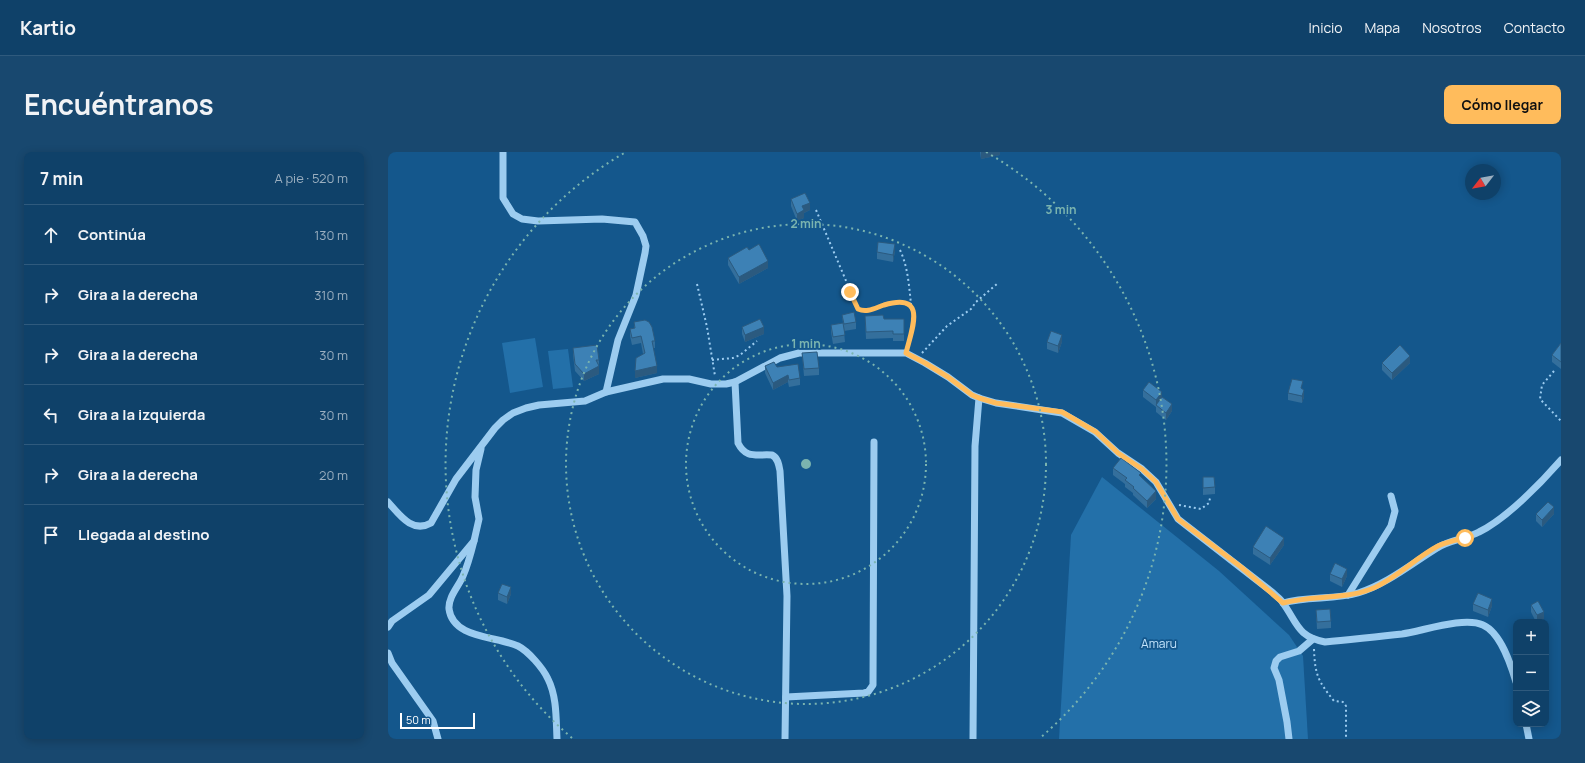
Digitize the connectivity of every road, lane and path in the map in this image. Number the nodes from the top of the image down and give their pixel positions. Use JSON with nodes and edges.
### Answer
{"nodes":[{"id":1,"x":503,"y":152,"type":"edge"},
{"id":2,"x":816,"y":210,"type":"dead end"},
{"id":3,"x":900,"y":250,"type":"dead end"},
{"id":4,"x":697,"y":284,"type":"dead end"},
{"id":5,"x":997,"y":284,"type":"dead end"},
{"id":6,"x":910,"y":304,"type":"junction"},
{"id":7,"x":757,"y":340,"type":"dead end"},
{"id":8,"x":906,"y":353,"type":"junction"},
{"id":9,"x":917,"y":358,"type":"junction"},
{"id":10,"x":712,"y":360,"type":"junction"},
{"id":11,"x":1554,"y":371,"type":"dead end"},
{"id":12,"x":734,"y":382,"type":"junction"},
{"id":13,"x":716,"y":384,"type":"junction"},
{"id":14,"x":606,"y":392,"type":"junction"},
{"id":15,"x":979,"y":398,"type":"junction"},
{"id":16,"x":1561,"y":421,"type":"edge"},
{"id":17,"x":874,"y":442,"type":"dead end"},
{"id":18,"x":482,"y":447,"type":"junction"},
{"id":19,"x":1561,"y":460,"type":"edge"},
{"id":20,"x":1391,"y":496,"type":"dead end"},
{"id":21,"x":1210,"y":498,"type":"dead end"},
{"id":22,"x":388,"y":502,"type":"edge"},
{"id":23,"x":1168,"y":503,"type":"junction"},
{"id":24,"x":474,"y":541,"type":"junction"},
{"id":25,"x":1348,"y":595,"type":"junction"},
{"id":26,"x":1283,"y":603,"type":"junction"},
{"id":27,"x":388,"y":627,"type":"edge"},
{"id":28,"x":1313,"y":639,"type":"junction"},
{"id":29,"x":388,"y":653,"type":"edge"},
{"id":30,"x":1513,"y":674,"type":"edge"},
{"id":31,"x":786,"y":697,"type":"junction"},
{"id":32,"x":1527,"y":727,"type":"edge"},
{"id":33,"x":438,"y":739,"type":"edge"},
{"id":34,"x":557,"y":739,"type":"edge"},
{"id":35,"x":785,"y":739,"type":"edge"},
{"id":36,"x":973,"y":739,"type":"edge"},
{"id":37,"x":1289,"y":739,"type":"edge"},
{"id":38,"x":1346,"y":739,"type":"edge"},
{"id":39,"x":1529,"y":739,"type":"edge"}],
"edges":[{"from":1,"to":14,"type":"street"},
{"from":2,"to":6,"type":"path"},
{"from":3,"to":6,"type":"path"},
{"from":4,"to":10,"type":"path"},
{"from":5,"to":9,"type":"path"},
{"from":6,"to":8,"type":"path"},
{"from":7,"to":10,"type":"path"},
{"from":8,"to":9,"type":"street"},
{"from":8,"to":12,"type":"street"},
{"from":9,"to":15,"type":"street"},
{"from":10,"to":13,"type":"path"},
{"from":11,"to":16,"type":"path"},
{"from":12,"to":13,"type":"street"},
{"from":12,"to":31,"type":"street"},
{"from":13,"to":14,"type":"street"},
{"from":14,"to":18,"type":"street"},
{"from":15,"to":23,"type":"street"},
{"from":15,"to":36,"type":"street"},
{"from":17,"to":31,"type":"street"},
{"from":18,"to":22,"type":"street"},
{"from":18,"to":24,"type":"street"},
{"from":19,"to":25,"type":"street"},
{"from":20,"to":25,"type":"street"},
{"from":21,"to":23,"type":"path"},
{"from":23,"to":26,"type":"street"},
{"from":24,"to":27,"type":"street"},
{"from":24,"to":34,"type":"street"},
{"from":25,"to":26,"type":"street"},
{"from":26,"to":28,"type":"street"},
{"from":28,"to":30,"type":"street"},
{"from":28,"to":37,"type":"street"},
{"from":28,"to":38,"type":"path"},
{"from":29,"to":33,"type":"street"},
{"from":31,"to":35,"type":"street"},
{"from":32,"to":39,"type":"street"}]}
